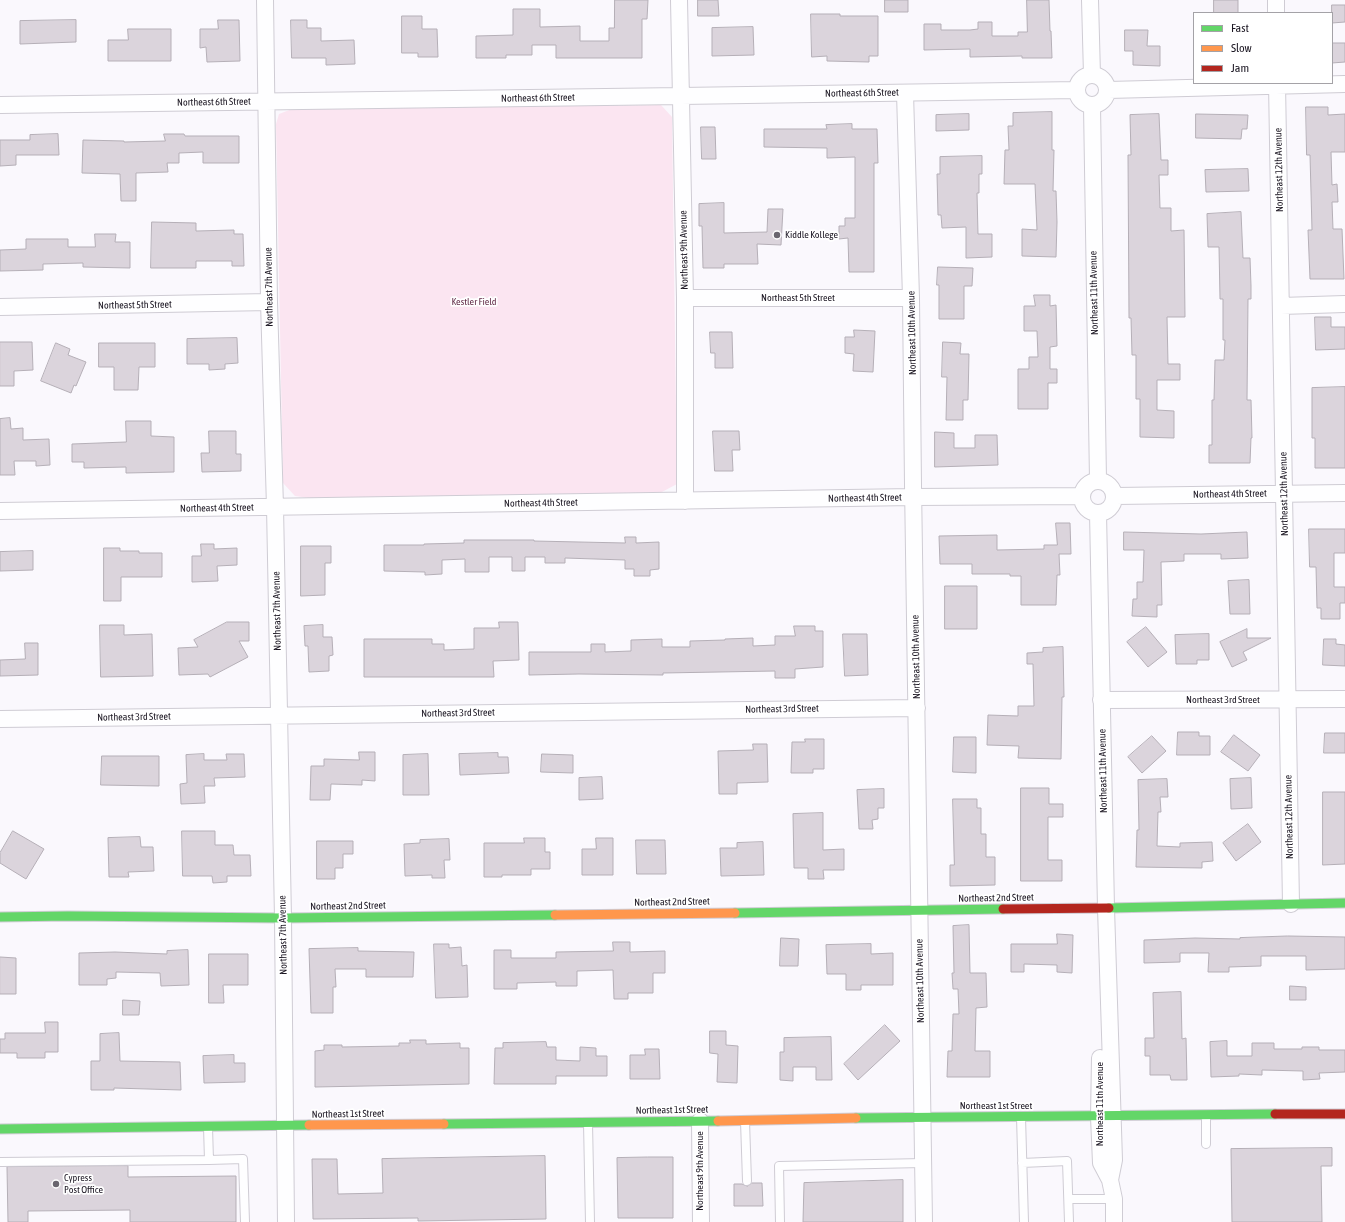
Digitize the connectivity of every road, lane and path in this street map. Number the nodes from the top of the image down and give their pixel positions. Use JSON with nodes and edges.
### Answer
{"nodes":[{"id":1,"x":265,"y":0,"type":"edge"},
{"id":2,"x":679,"y":0,"type":"edge"},
{"id":3,"x":1090,"y":0,"type":"edge"},
{"id":4,"x":1276,"y":0,"type":"edge"},
{"id":5,"x":1276,"y":12,"type":"edge"},
{"id":6,"x":1092,"y":75,"type":"junction"},
{"id":7,"x":1277,"y":84,"type":"edge"},
{"id":8,"x":1345,"y":84,"type":"edge"},
{"id":9,"x":1077,"y":90,"type":"junction"},
{"id":10,"x":1108,"y":90,"type":"junction"},
{"id":11,"x":906,"y":93,"type":"junction"},
{"id":12,"x":681,"y":96,"type":"junction"},
{"id":13,"x":267,"y":101,"type":"junction"},
{"id":14,"x":0,"y":105,"type":"edge"},
{"id":15,"x":1092,"y":106,"type":"junction"},
{"id":16,"x":685,"y":298,"type":"junction"},
{"id":17,"x":911,"y":298,"type":"junction"},
{"id":18,"x":269,"y":302,"type":"junction"},
{"id":19,"x":1345,"y":304,"type":"edge"},
{"id":20,"x":1281,"y":306,"type":"junction"},
{"id":21,"x":0,"y":307,"type":"edge"},
{"id":22,"x":1098,"y":480,"type":"junction"},
{"id":23,"x":1284,"y":493,"type":"junction"},
{"id":24,"x":1345,"y":493,"type":"edge"},
{"id":25,"x":1082,"y":496,"type":"junction"},
{"id":26,"x":1115,"y":496,"type":"junction"},
{"id":27,"x":913,"y":497,"type":"junction"},
{"id":28,"x":685,"y":501,"type":"junction"},
{"id":29,"x":275,"y":507,"type":"junction"},
{"id":30,"x":0,"y":511,"type":"edge"},
{"id":31,"x":1098,"y":513,"type":"junction"},
{"id":32,"x":1345,"y":699,"type":"edge"},
{"id":33,"x":1101,"y":700,"type":"junction"},
{"id":34,"x":1287,"y":700,"type":"junction"},
{"id":35,"x":917,"y":708,"type":"junction"},
{"id":36,"x":279,"y":715,"type":"junction"},
{"id":37,"x":0,"y":719,"type":"edge"},
{"id":38,"x":1345,"y":903,"type":"edge"},
{"id":39,"x":1290,"y":904,"type":"junction"},
{"id":40,"x":1106,"y":908,"type":"junction"},
{"id":41,"x":919,"y":910,"type":"junction"},
{"id":42,"x":0,"y":917,"type":"edge"},
{"id":43,"x":283,"y":918,"type":"junction"},
{"id":44,"x":1345,"y":1114,"type":"edge"},
{"id":45,"x":1206,"y":1115,"type":"junction"},
{"id":46,"x":1021,"y":1116,"type":"junction"},
{"id":47,"x":1105,"y":1116,"type":"junction"},
{"id":48,"x":922,"y":1117,"type":"junction"},
{"id":49,"x":745,"y":1120,"type":"junction"},
{"id":50,"x":700,"y":1121,"type":"junction"},
{"id":51,"x":588,"y":1122,"type":"junction"},
{"id":52,"x":208,"y":1126,"type":"junction"},
{"id":53,"x":284,"y":1126,"type":"junction"},
{"id":54,"x":0,"y":1129,"type":"edge"},
{"id":55,"x":1206,"y":1144,"type":"dead end"},
{"id":56,"x":209,"y":1160,"type":"junction"},
{"id":57,"x":0,"y":1162,"type":"edge"},
{"id":58,"x":1022,"y":1163,"type":"junction"},
{"id":59,"x":923,"y":1164,"type":"junction"},
{"id":60,"x":747,"y":1182,"type":"dead end"},
{"id":61,"x":1114,"y":1199,"type":"junction"},
{"id":62,"x":1069,"y":1200,"type":"junction"},
{"id":63,"x":245,"y":1222,"type":"edge"},
{"id":64,"x":286,"y":1222,"type":"edge"},
{"id":65,"x":590,"y":1222,"type":"edge"},
{"id":66,"x":701,"y":1222,"type":"edge"},
{"id":67,"x":780,"y":1222,"type":"edge"},
{"id":68,"x":924,"y":1222,"type":"edge"},
{"id":69,"x":1024,"y":1222,"type":"edge"},
{"id":70,"x":1069,"y":1222,"type":"edge"},
{"id":71,"x":1114,"y":1222,"type":"edge"}],
"edges":[{"from":1,"to":13,"type":"street","name":"Northeast 7th Avenue"},
{"from":2,"to":12,"type":"street","name":"Northeast 9th Avenue"},
{"from":3,"to":6,"type":"street"},
{"from":4,"to":5,"type":"street"},
{"from":6,"to":9,"type":"street"},
{"from":6,"to":10,"type":"street"},
{"from":7,"to":8,"type":"street"},
{"from":7,"to":10,"type":"street"},
{"from":7,"to":20,"type":"street","name":"Northeast 12th Avenue"},
{"from":9,"to":11,"type":"street","name":"Northeast 6th Street"},
{"from":9,"to":15,"type":"street"},
{"from":10,"to":15,"type":"street"},
{"from":11,"to":12,"type":"street","name":"Northeast 6th Street"},
{"from":11,"to":17,"type":"street","name":"Northeast 10th Avenue"},
{"from":12,"to":13,"type":"street","name":"Northeast 6th Street"},
{"from":12,"to":16,"type":"street","name":"Northeast 9th Avenue"},
{"from":13,"to":14,"type":"street","name":"Northeast 6th Street"},
{"from":13,"to":18,"type":"street","name":"Northeast 7th Avenue"},
{"from":15,"to":22,"type":"street","name":"Northeast 11th Avenue"},
{"from":16,"to":17,"type":"street","name":"Northeast 5th Street"},
{"from":16,"to":28,"type":"street","name":"Northeast 9th Avenue"},
{"from":17,"to":27,"type":"street","name":"Northeast 10th Avenue"},
{"from":18,"to":21,"type":"street","name":"Northeast 5th Street"},
{"from":18,"to":29,"type":"street","name":"Northeast 7th Avenue"},
{"from":19,"to":20,"type":"street"},
{"from":20,"to":23,"type":"street","name":"Northeast 12th Avenue"},
{"from":22,"to":25,"type":"street"},
{"from":22,"to":26,"type":"street"},
{"from":23,"to":24,"type":"street","name":"Northeast 4th Street"},
{"from":23,"to":26,"type":"street","name":"Northeast 4th Street"},
{"from":23,"to":34,"type":"street","name":"Northeast 12th Avenue"},
{"from":25,"to":27,"type":"street","name":"Northeast 4th Street"},
{"from":25,"to":31,"type":"street"},
{"from":26,"to":31,"type":"street"},
{"from":27,"to":28,"type":"street","name":"Northeast 4th Street"},
{"from":27,"to":35,"type":"street","name":"Northeast 10th Avenue"},
{"from":28,"to":29,"type":"street","name":"Northeast 4th Street"},
{"from":29,"to":30,"type":"street","name":"Northeast 4th Street"},
{"from":29,"to":36,"type":"street","name":"Northeast 7th Avenue"},
{"from":31,"to":33,"type":"street","name":"Northeast 11th Avenue"},
{"from":32,"to":34,"type":"street","name":"Northeast 3rd Street"},
{"from":33,"to":34,"type":"street","name":"Northeast 3rd Street"},
{"from":33,"to":40,"type":"street","name":"Northeast 11th Avenue"},
{"from":34,"to":39,"type":"street","name":"Northeast 12th Avenue"},
{"from":35,"to":36,"type":"street","name":"Northeast 3rd Street"},
{"from":35,"to":41,"type":"street","name":"Northeast 10th Avenue"},
{"from":36,"to":37,"type":"street","name":"Northeast 3rd Street"},
{"from":36,"to":43,"type":"street","name":"Northeast 7th Avenue"},
{"from":38,"to":39,"type":"street","name":"Northeast 2nd Street"},
{"from":39,"to":40,"type":"street","name":"Northeast 2nd Street"},
{"from":40,"to":41,"type":"street","name":"Northeast 2nd Street"},
{"from":40,"to":47,"type":"street","name":"Northeast 11th Avenue"},
{"from":41,"to":43,"type":"street","name":"Northeast 2nd Street"},
{"from":41,"to":48,"type":"street","name":"Northeast 10th Avenue"},
{"from":42,"to":43,"type":"street","name":"Northeast 2nd Street"},
{"from":43,"to":53,"type":"street","name":"Northeast 7th Avenue"},
{"from":44,"to":45,"type":"street","name":"Northeast 1st Street"},
{"from":45,"to":47,"type":"street","name":"Northeast 1st Street"},
{"from":45,"to":55,"type":"lane"},
{"from":46,"to":47,"type":"street","name":"Northeast 1st Street"},
{"from":46,"to":48,"type":"street","name":"Northeast 1st Street"},
{"from":46,"to":58,"type":"lane"},
{"from":47,"to":61,"type":"street","name":"Northeast 11th Avenue"},
{"from":48,"to":49,"type":"street","name":"Northeast 1st Street"},
{"from":48,"to":59,"type":"street","name":"Northeast 10th Avenue"},
{"from":49,"to":50,"type":"street","name":"Northeast 1st Street"},
{"from":49,"to":60,"type":"lane"},
{"from":50,"to":51,"type":"street","name":"Northeast 1st Street"},
{"from":50,"to":66,"type":"street","name":"Northeast 9th Avenue"},
{"from":51,"to":53,"type":"street","name":"Northeast 1st Street"},
{"from":51,"to":65,"type":"lane"},
{"from":52,"to":53,"type":"street","name":"Northeast 1st Street"},
{"from":52,"to":54,"type":"street","name":"Northeast 1st Street"},
{"from":52,"to":56,"type":"lane"},
{"from":53,"to":64,"type":"street","name":"Northeast 7th Avenue"},
{"from":56,"to":57,"type":"lane"},
{"from":56,"to":63,"type":"lane"},
{"from":58,"to":62,"type":"lane"},
{"from":58,"to":69,"type":"lane"},
{"from":59,"to":67,"type":"lane"},
{"from":59,"to":68,"type":"street","name":"Northeast 10th Avenue"},
{"from":61,"to":62,"type":"lane"},
{"from":61,"to":71,"type":"street","name":"Northeast 11th Avenue"},
{"from":62,"to":70,"type":"lane"}]}
